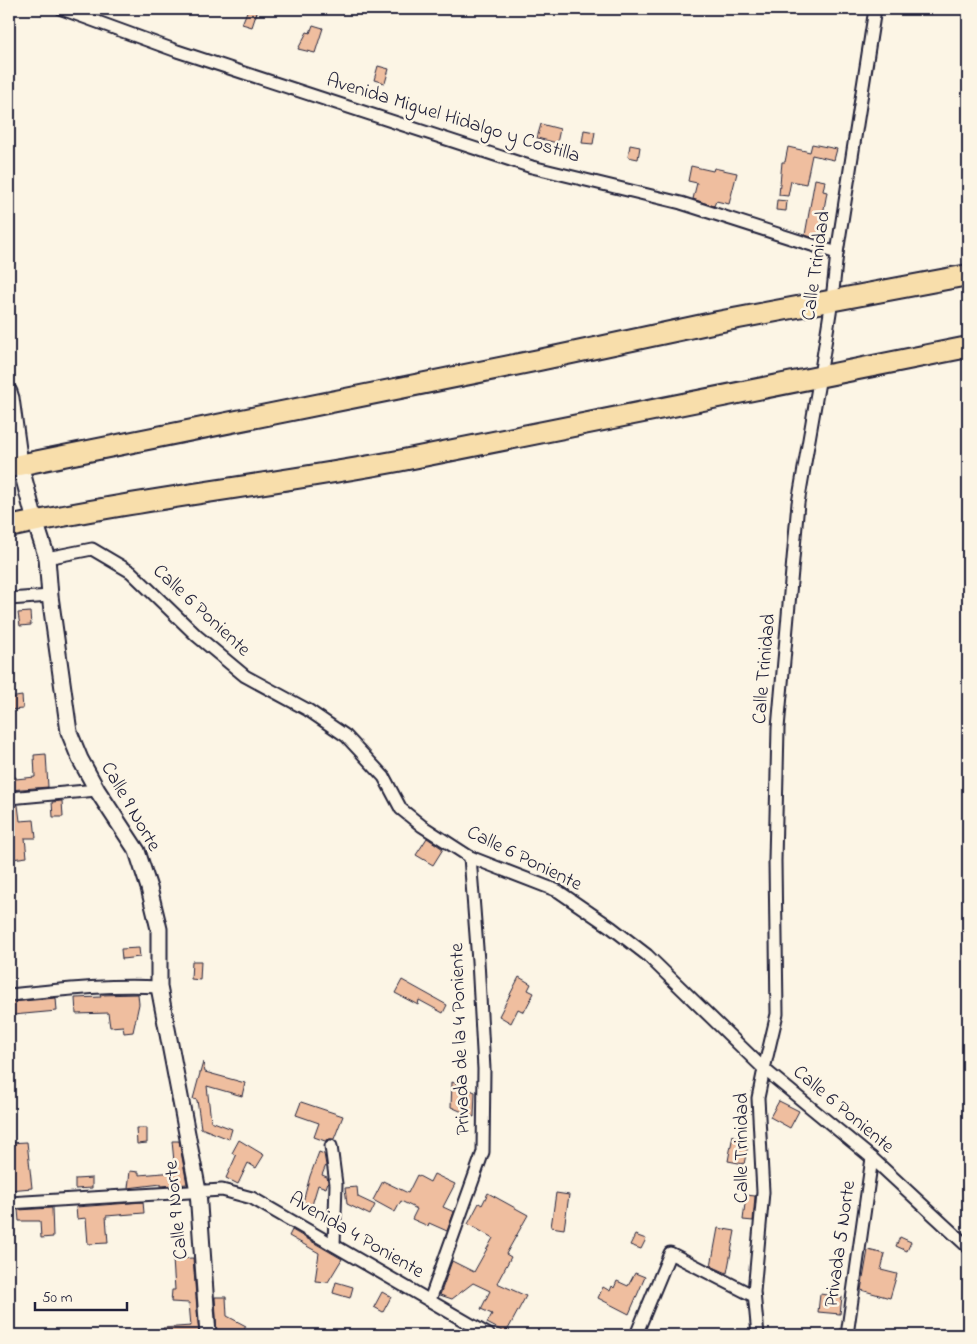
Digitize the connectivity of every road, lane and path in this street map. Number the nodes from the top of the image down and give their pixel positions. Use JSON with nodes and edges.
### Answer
{"nodes":[{"id":1,"x":62,"y":9,"type":"edge"},
{"id":2,"x":875,"y":9,"type":"edge"},
{"id":3,"x":837,"y":254,"type":"junction"},
{"id":4,"x":968,"y":275,"type":"edge"},
{"id":5,"x":832,"y":300,"type":"junction"},
{"id":6,"x":968,"y":347,"type":"edge"},
{"id":7,"x":820,"y":376,"type":"junction"},
{"id":8,"x":10,"y":396,"type":"edge"},
{"id":9,"x":14,"y":466,"type":"edge"},
{"id":10,"x":34,"y":522,"type":"junction"},
{"id":11,"x":9,"y":527,"type":"edge"},
{"id":12,"x":47,"y":558,"type":"junction"},
{"id":13,"x":50,"y":596,"type":"junction"},
{"id":14,"x":9,"y":599,"type":"edge"},
{"id":15,"x":97,"y":790,"type":"junction"},
{"id":16,"x":9,"y":798,"type":"edge"},
{"id":17,"x":470,"y":857,"type":"junction"},
{"id":18,"x":159,"y":987,"type":"junction"},
{"id":19,"x":9,"y":995,"type":"edge"},
{"id":20,"x":764,"y":1069,"type":"junction"},
{"id":21,"x":331,"y":1146,"type":"dead end"},
{"id":22,"x":872,"y":1158,"type":"junction"},
{"id":23,"x":198,"y":1191,"type":"junction"},
{"id":24,"x":9,"y":1203,"type":"edge"},
{"id":25,"x":334,"y":1245,"type":"junction"},
{"id":26,"x":968,"y":1247,"type":"edge"},
{"id":27,"x":754,"y":1296,"type":"junction"},
{"id":28,"x":430,"y":1300,"type":"junction"},
{"id":29,"x":208,"y":1335,"type":"edge"},
{"id":30,"x":489,"y":1335,"type":"edge"},
{"id":31,"x":636,"y":1335,"type":"edge"},
{"id":32,"x":758,"y":1335,"type":"edge"},
{"id":33,"x":846,"y":1335,"type":"edge"}],
"edges":[{"from":1,"to":3,"type":"street","name":"Avenida Miguel Hidalgo y Costilla"},
{"from":2,"to":3,"type":"street","name":"Calle Trinidad"},
{"from":3,"to":5,"type":"street","name":"Calle Trinidad"},
{"from":4,"to":5,"type":"highway"},
{"from":5,"to":7,"type":"street","name":"Calle Trinidad"},
{"from":5,"to":9,"type":"highway"},
{"from":6,"to":7,"type":"highway"},
{"from":7,"to":10,"type":"highway"},
{"from":7,"to":20,"type":"street","name":"Calle Trinidad"},
{"from":8,"to":9,"type":"street","name":"Calle 9 Norte"},
{"from":9,"to":10,"type":"street","name":"Calle 9 Norte"},
{"from":10,"to":11,"type":"highway"},
{"from":10,"to":12,"type":"street","name":"Calle 9 Norte"},
{"from":12,"to":13,"type":"street","name":"Calle 9 Norte"},
{"from":12,"to":17,"type":"street","name":"Calle 6 Poniente"},
{"from":13,"to":14,"type":"street"},
{"from":13,"to":15,"type":"street","name":"Calle 9 Norte"},
{"from":15,"to":16,"type":"street"},
{"from":15,"to":18,"type":"street","name":"Calle 9 Norte"},
{"from":17,"to":20,"type":"street","name":"Calle 6 Poniente"},
{"from":17,"to":28,"type":"street","name":"Privada de la 4 Poniente"},
{"from":18,"to":19,"type":"street"},
{"from":18,"to":23,"type":"street","name":"Calle 9 Norte"},
{"from":20,"to":22,"type":"street","name":"Calle 6 Poniente"},
{"from":20,"to":27,"type":"street","name":"Calle Trinidad"},
{"from":21,"to":25,"type":"street"},
{"from":22,"to":26,"type":"street","name":"Calle 6 Poniente"},
{"from":22,"to":33,"type":"street","name":"Privada 5 Norte"},
{"from":23,"to":24,"type":"street","name":"Avenida 4 Poniente"},
{"from":23,"to":25,"type":"street","name":"Avenida 4 Poniente"},
{"from":23,"to":29,"type":"street","name":"Calle 9 Norte"},
{"from":25,"to":28,"type":"street","name":"Avenida 4 Poniente"},
{"from":27,"to":31,"type":"street"},
{"from":27,"to":32,"type":"street","name":"Calle Trinidad"},
{"from":28,"to":30,"type":"street","name":"Avenida 4 Poniente"}]}
